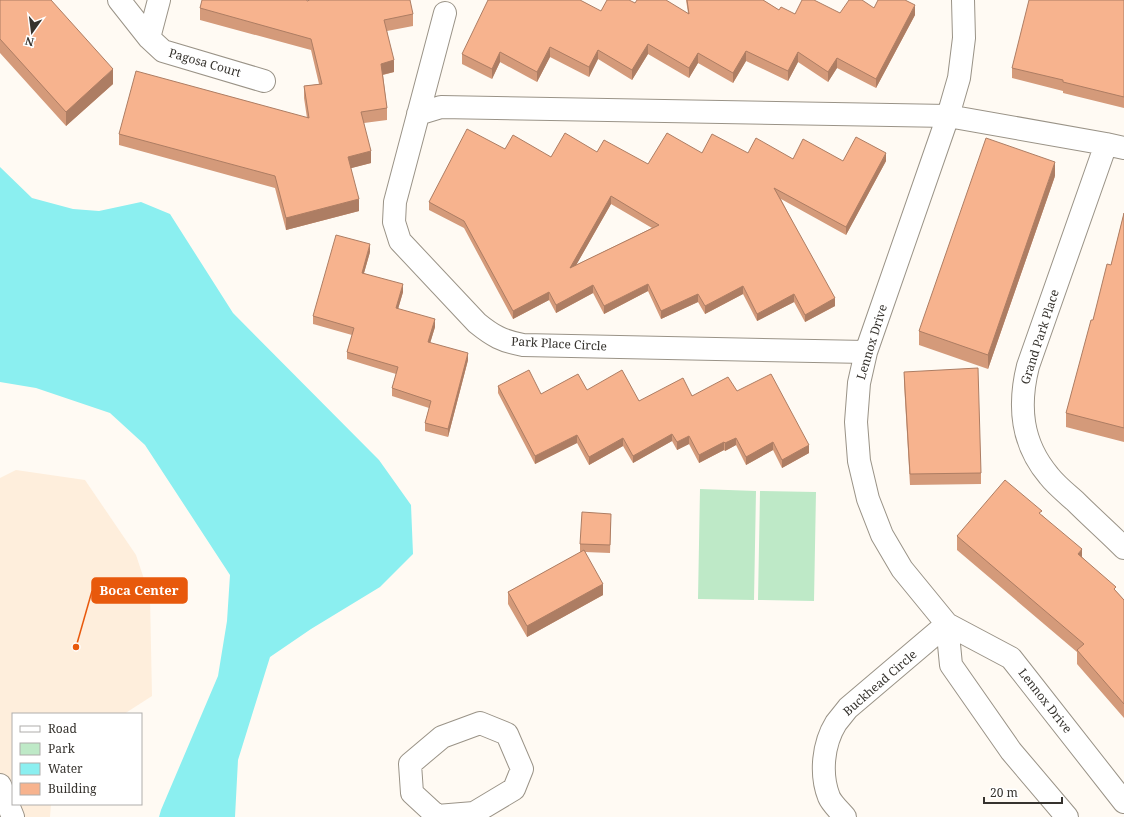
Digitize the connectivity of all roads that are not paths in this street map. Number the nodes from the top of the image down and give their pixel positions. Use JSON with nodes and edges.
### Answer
{"nodes":[{"id":1,"x":118,"y":0,"type":"edge"},
{"id":2,"x":159,"y":0,"type":"edge"},
{"id":3,"x":964,"y":0,"type":"edge"},
{"id":4,"x":445,"y":13,"type":"dead end"},
{"id":5,"x":149,"y":38,"type":"junction"},
{"id":6,"x":264,"y":81,"type":"dead end"},
{"id":7,"x":418,"y":114,"type":"junction"},
{"id":8,"x":948,"y":116,"type":"junction"},
{"id":9,"x":1115,"y":146,"type":"edge"},
{"id":10,"x":866,"y":352,"type":"junction"},
{"id":11,"x":1124,"y":548,"type":"edge"},
{"id":12,"x":947,"y":624,"type":"junction"},
{"id":13,"x":0,"y":785,"type":"edge"},
{"id":14,"x":1124,"y":802,"type":"edge"},
{"id":15,"x":475,"y":815,"type":"edge"},
{"id":16,"x":13,"y":817,"type":"edge"},
{"id":17,"x":845,"y":817,"type":"edge"},
{"id":18,"x":1067,"y":817,"type":"edge"}],
"edges":[{"from":1,"to":5,"type":"street","name":"Pagosa Court"},
{"from":2,"to":5,"type":"street"},
{"from":3,"to":8,"type":"street","name":"Lennox Drive"},
{"from":4,"to":7,"type":"street","name":"Park Place Circle"},
{"from":5,"to":6,"type":"street","name":"Pagosa Court"},
{"from":7,"to":8,"type":"street"},
{"from":7,"to":10,"type":"street","name":"Park Place Circle"},
{"from":8,"to":9,"type":"street","name":"Grand Park Place"},
{"from":8,"to":10,"type":"street","name":"Lennox Drive"},
{"from":9,"to":11,"type":"street","name":"Grand Park Place"},
{"from":10,"to":12,"type":"street","name":"Lennox Drive"},
{"from":12,"to":14,"type":"street","name":"Lennox Drive"},
{"from":12,"to":17,"type":"street","name":"Buckhead Circle"},
{"from":12,"to":18,"type":"street"},
{"from":13,"to":16,"type":"street"},
{"from":15,"to":15,"type":"street"}]}
